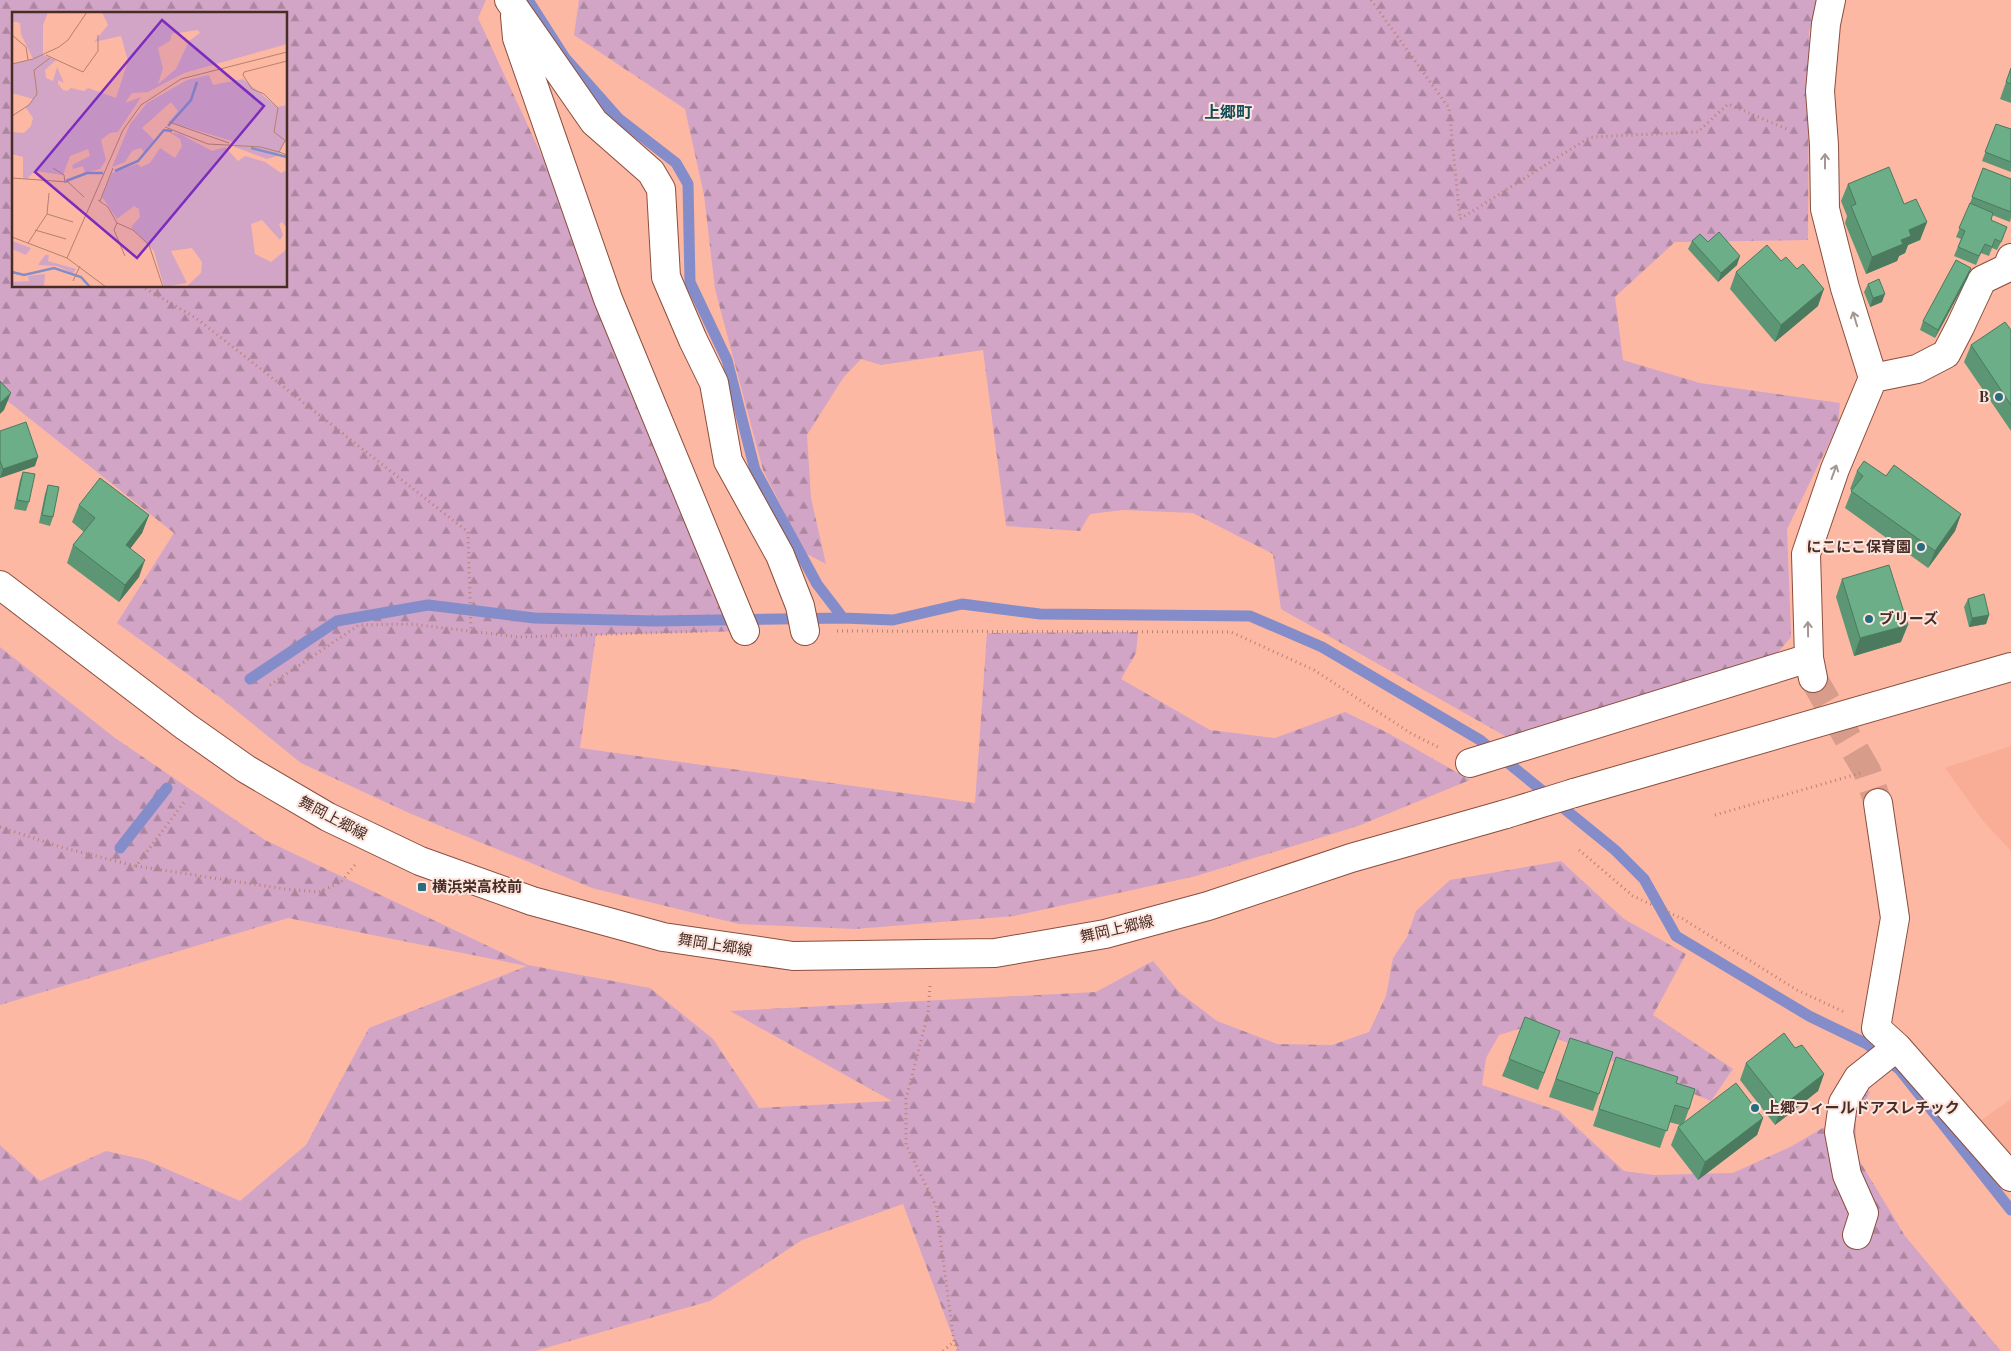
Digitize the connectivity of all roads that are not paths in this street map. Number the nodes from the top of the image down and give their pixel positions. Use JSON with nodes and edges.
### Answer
{"nodes":[{"id":1,"x":1831,"y":0,"type":"edge"},
{"id":2,"x":512,"y":4,"type":"edge"},
{"id":3,"x":2011,"y":258,"type":"edge"},
{"id":4,"x":1873,"y":378,"type":"junction"},
{"id":5,"x":0,"y":585,"type":"edge"},
{"id":6,"x":803,"y":622,"type":"road end"},
{"id":7,"x":744,"y":630,"type":"road end"},
{"id":8,"x":2011,"y":667,"type":"edge"},
{"id":9,"x":1472,"y":763,"type":"road end"},
{"id":10,"x":1878,"y":803,"type":"tunnel mouth"},
{"id":11,"x":1891,"y":1053,"type":"junction"},
{"id":12,"x":2011,"y":1177,"type":"edge"},
{"id":13,"x":1857,"y":1236,"type":"dead end"}],
"edges":[{"from":4,"to":1,"type":"street","one_way":true},
{"from":2,"to":6,"type":"street"},
{"from":2,"to":7,"type":"street"},
{"from":3,"to":4,"type":"street"},
{"from":9,"to":4,"type":"street","one_way":true},
{"from":5,"to":8,"type":"street","name":"舞岡上郷線","bridge":true},
{"from":10,"to":11,"type":"street"},
{"from":11,"to":12,"type":"street"},
{"from":11,"to":13,"type":"street"}]}
